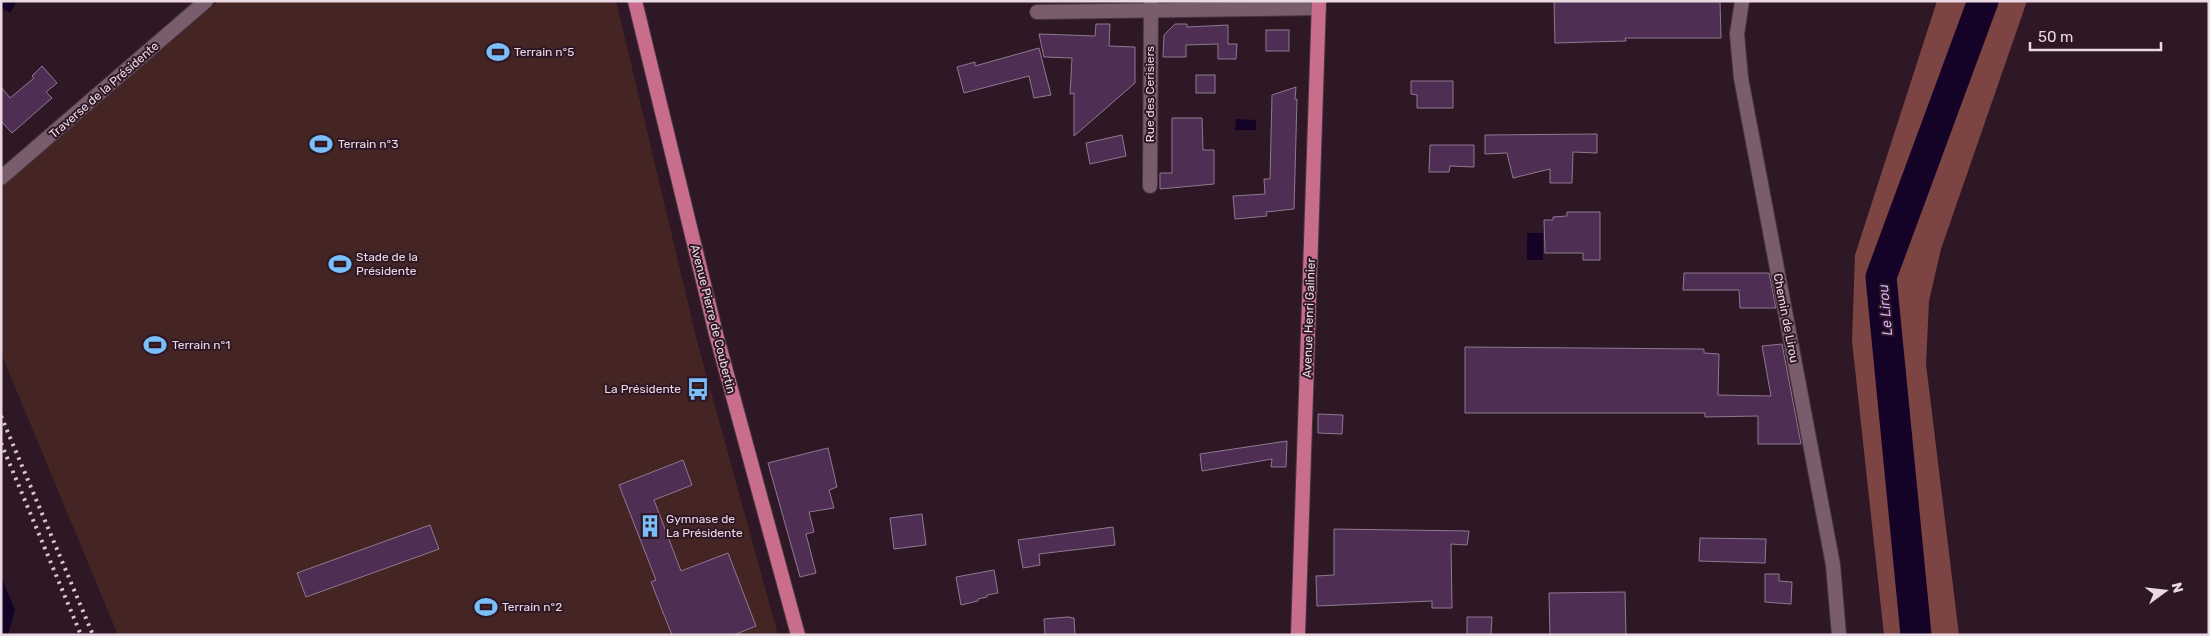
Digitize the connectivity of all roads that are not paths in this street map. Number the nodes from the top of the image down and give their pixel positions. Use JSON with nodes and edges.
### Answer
{"nodes":[{"id":1,"x":206,"y":1,"type":"edge"},
{"id":2,"x":635,"y":1,"type":"edge"},
{"id":3,"x":1742,"y":1,"type":"edge"},
{"id":4,"x":1319,"y":5,"type":"edge"},
{"id":5,"x":1150,"y":6,"type":"edge"},
{"id":6,"x":1037,"y":12,"type":"dead end"},
{"id":7,"x":1,"y":178,"type":"edge"},
{"id":8,"x":1150,"y":186,"type":"dead end"},
{"id":9,"x":798,"y":635,"type":"edge"},
{"id":10,"x":1298,"y":635,"type":"edge"},
{"id":11,"x":1839,"y":635,"type":"edge"}],
"edges":[{"from":1,"to":7,"type":"street","name":"Traverse de la Présidente"},
{"from":2,"to":9,"type":"main road","name":"Avenue Pierre de Coubertin"},
{"from":3,"to":11,"type":"street","name":"Chemin de Lirou"},
{"from":4,"to":5,"type":"street"},
{"from":4,"to":10,"type":"main road","name":"Avenue Henri Galinier"},
{"from":5,"to":6,"type":"street"},
{"from":5,"to":8,"type":"street","name":"Rue des Cerisiers"}]}
